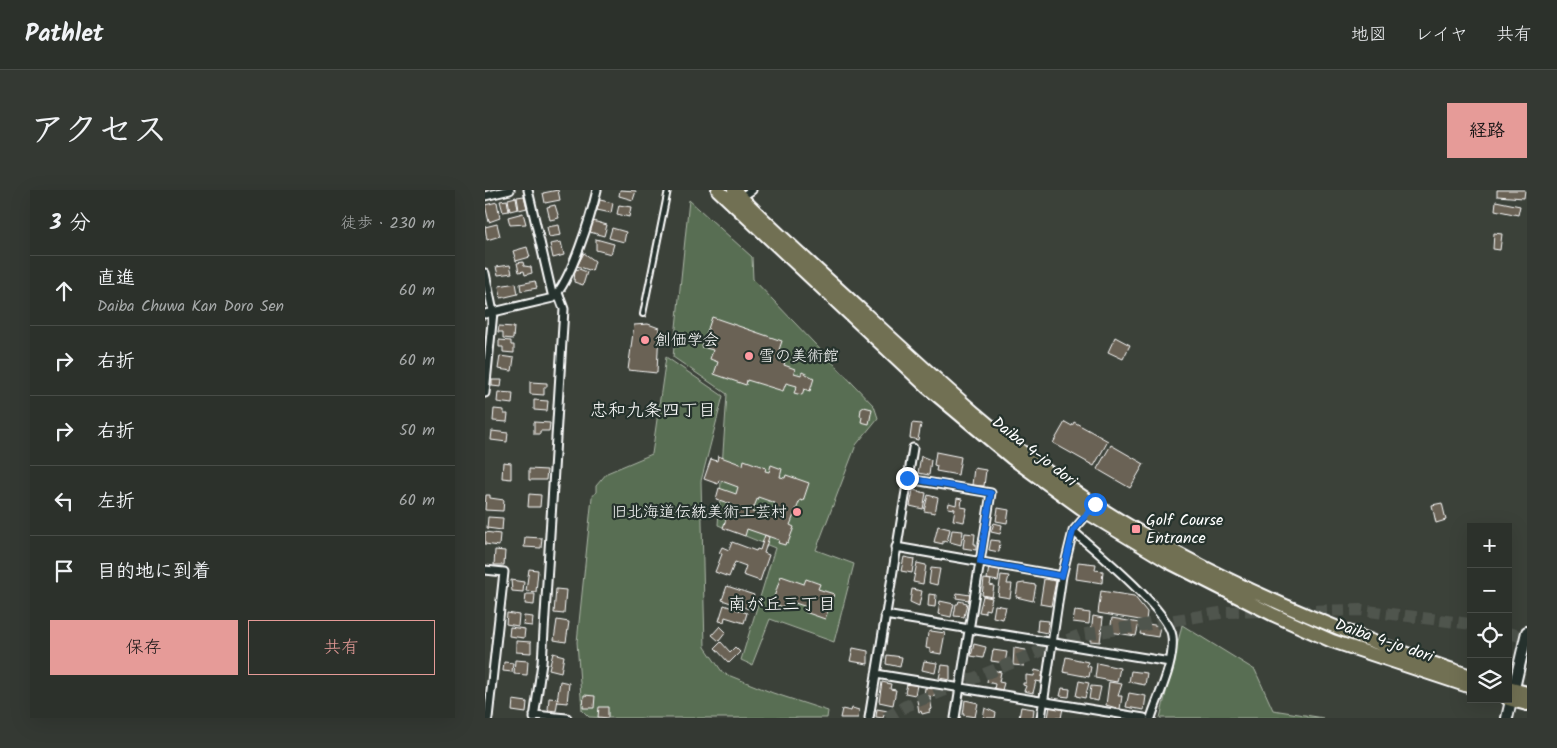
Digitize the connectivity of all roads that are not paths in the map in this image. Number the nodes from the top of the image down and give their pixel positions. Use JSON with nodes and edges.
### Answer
{"nodes":[{"id":1,"x":510,"y":190,"type":"edge"},
{"id":2,"x":528,"y":190,"type":"edge"},
{"id":3,"x":597,"y":190,"type":"edge"},
{"id":4,"x":668,"y":190,"type":"edge"},
{"id":5,"x":717,"y":190,"type":"edge"},
{"id":6,"x":752,"y":190,"type":"edge"},
{"id":7,"x":485,"y":196,"type":"edge"},
{"id":8,"x":736,"y":198,"type":"edge"},
{"id":9,"x":485,"y":273,"type":"edge"},
{"id":10,"x":556,"y":296,"type":"junction"},
{"id":11,"x":493,"y":312,"type":"junction"},
{"id":12,"x":485,"y":314,"type":"edge"},
{"id":13,"x":643,"y":314,"type":"dead end"},
{"id":14,"x":485,"y":393,"type":"edge"},
{"id":15,"x":913,"y":448,"type":"dead end"},
{"id":16,"x":907,"y":478,"type":"junction"},
{"id":17,"x":1091,"y":509,"type":"junction"},
{"id":18,"x":1073,"y":531,"type":"junction"},
{"id":19,"x":896,"y":547,"type":"junction"},
{"id":20,"x":980,"y":562,"type":"junction"},
{"id":21,"x":485,"y":570,"type":"edge"},
{"id":22,"x":1062,"y":576,"type":"junction"},
{"id":23,"x":885,"y":615,"type":"junction"},
{"id":24,"x":970,"y":629,"type":"junction"},
{"id":25,"x":1527,"y":632,"type":"edge"},
{"id":26,"x":1053,"y":643,"type":"junction"},
{"id":27,"x":1169,"y":662,"type":"junction"},
{"id":28,"x":876,"y":674,"type":"junction"},
{"id":29,"x":1467,"y":675,"type":"edge"},
{"id":30,"x":1467,"y":686,"type":"edge"},
{"id":31,"x":1512,"y":687,"type":"edge"},
{"id":32,"x":960,"y":688,"type":"junction"},
{"id":33,"x":1527,"y":693,"type":"edge"},
{"id":34,"x":1512,"y":694,"type":"edge"},
{"id":35,"x":1512,"y":695,"type":"edge"},
{"id":36,"x":1044,"y":700,"type":"junction"},
{"id":37,"x":1509,"y":703,"type":"edge"},
{"id":38,"x":1527,"y":704,"type":"edge"},
{"id":39,"x":534,"y":716,"type":"edge"},
{"id":40,"x":488,"y":718,"type":"edge"},
{"id":41,"x":567,"y":718,"type":"edge"},
{"id":42,"x":869,"y":718,"type":"edge"},
{"id":43,"x":955,"y":718,"type":"edge"},
{"id":44,"x":1041,"y":718,"type":"edge"},
{"id":45,"x":1144,"y":718,"type":"edge"},
{"id":46,"x":1151,"y":718,"type":"edge"},
{"id":47,"x":1507,"y":718,"type":"edge"}],
"edges":[{"from":1,"to":7,"type":"street"},
{"from":2,"to":10,"type":"street"},
{"from":3,"to":10,"type":"street"},
{"from":4,"to":13,"type":"lane"},
{"from":5,"to":8,"type":"highway","name":"Daiba 4-jo dori"},
{"from":6,"to":8,"type":"street"},
{"from":8,"to":17,"type":"highway","name":"Daiba 4-jo dori"},
{"from":9,"to":11,"type":"street"},
{"from":10,"to":11,"type":"street"},
{"from":10,"to":39,"type":"street"},
{"from":11,"to":12,"type":"street"},
{"from":11,"to":14,"type":"street"},
{"from":15,"to":16,"type":"street"},
{"from":16,"to":19,"type":"street"},
{"from":16,"to":20,"type":"street"},
{"from":17,"to":18,"type":"street"},
{"from":17,"to":29,"type":"highway","name":"Daiba 4-jo dori"},
{"from":17,"to":30,"type":"highway","name":"Daiba 4-jo dori"},
{"from":18,"to":22,"type":"street"},
{"from":18,"to":27,"type":"street"},
{"from":19,"to":20,"type":"street"},
{"from":19,"to":23,"type":"street"},
{"from":20,"to":22,"type":"street"},
{"from":20,"to":24,"type":"street"},
{"from":21,"to":40,"type":"street"},
{"from":22,"to":26,"type":"street"},
{"from":23,"to":24,"type":"street"},
{"from":23,"to":28,"type":"street"},
{"from":24,"to":26,"type":"street"},
{"from":24,"to":32,"type":"street"},
{"from":25,"to":31,"type":"main road"},
{"from":26,"to":27,"type":"street"},
{"from":26,"to":36,"type":"street"},
{"from":27,"to":46,"type":"street"},
{"from":28,"to":32,"type":"street"},
{"from":28,"to":42,"type":"street"},
{"from":32,"to":36,"type":"street"},
{"from":32,"to":43,"type":"street"},
{"from":33,"to":34,"type":"highway"},
{"from":35,"to":38,"type":"highway"},
{"from":36,"to":44,"type":"street"},
{"from":36,"to":45,"type":"street"},
{"from":37,"to":47,"type":"main road"},
{"from":39,"to":41,"type":"street"}]}
